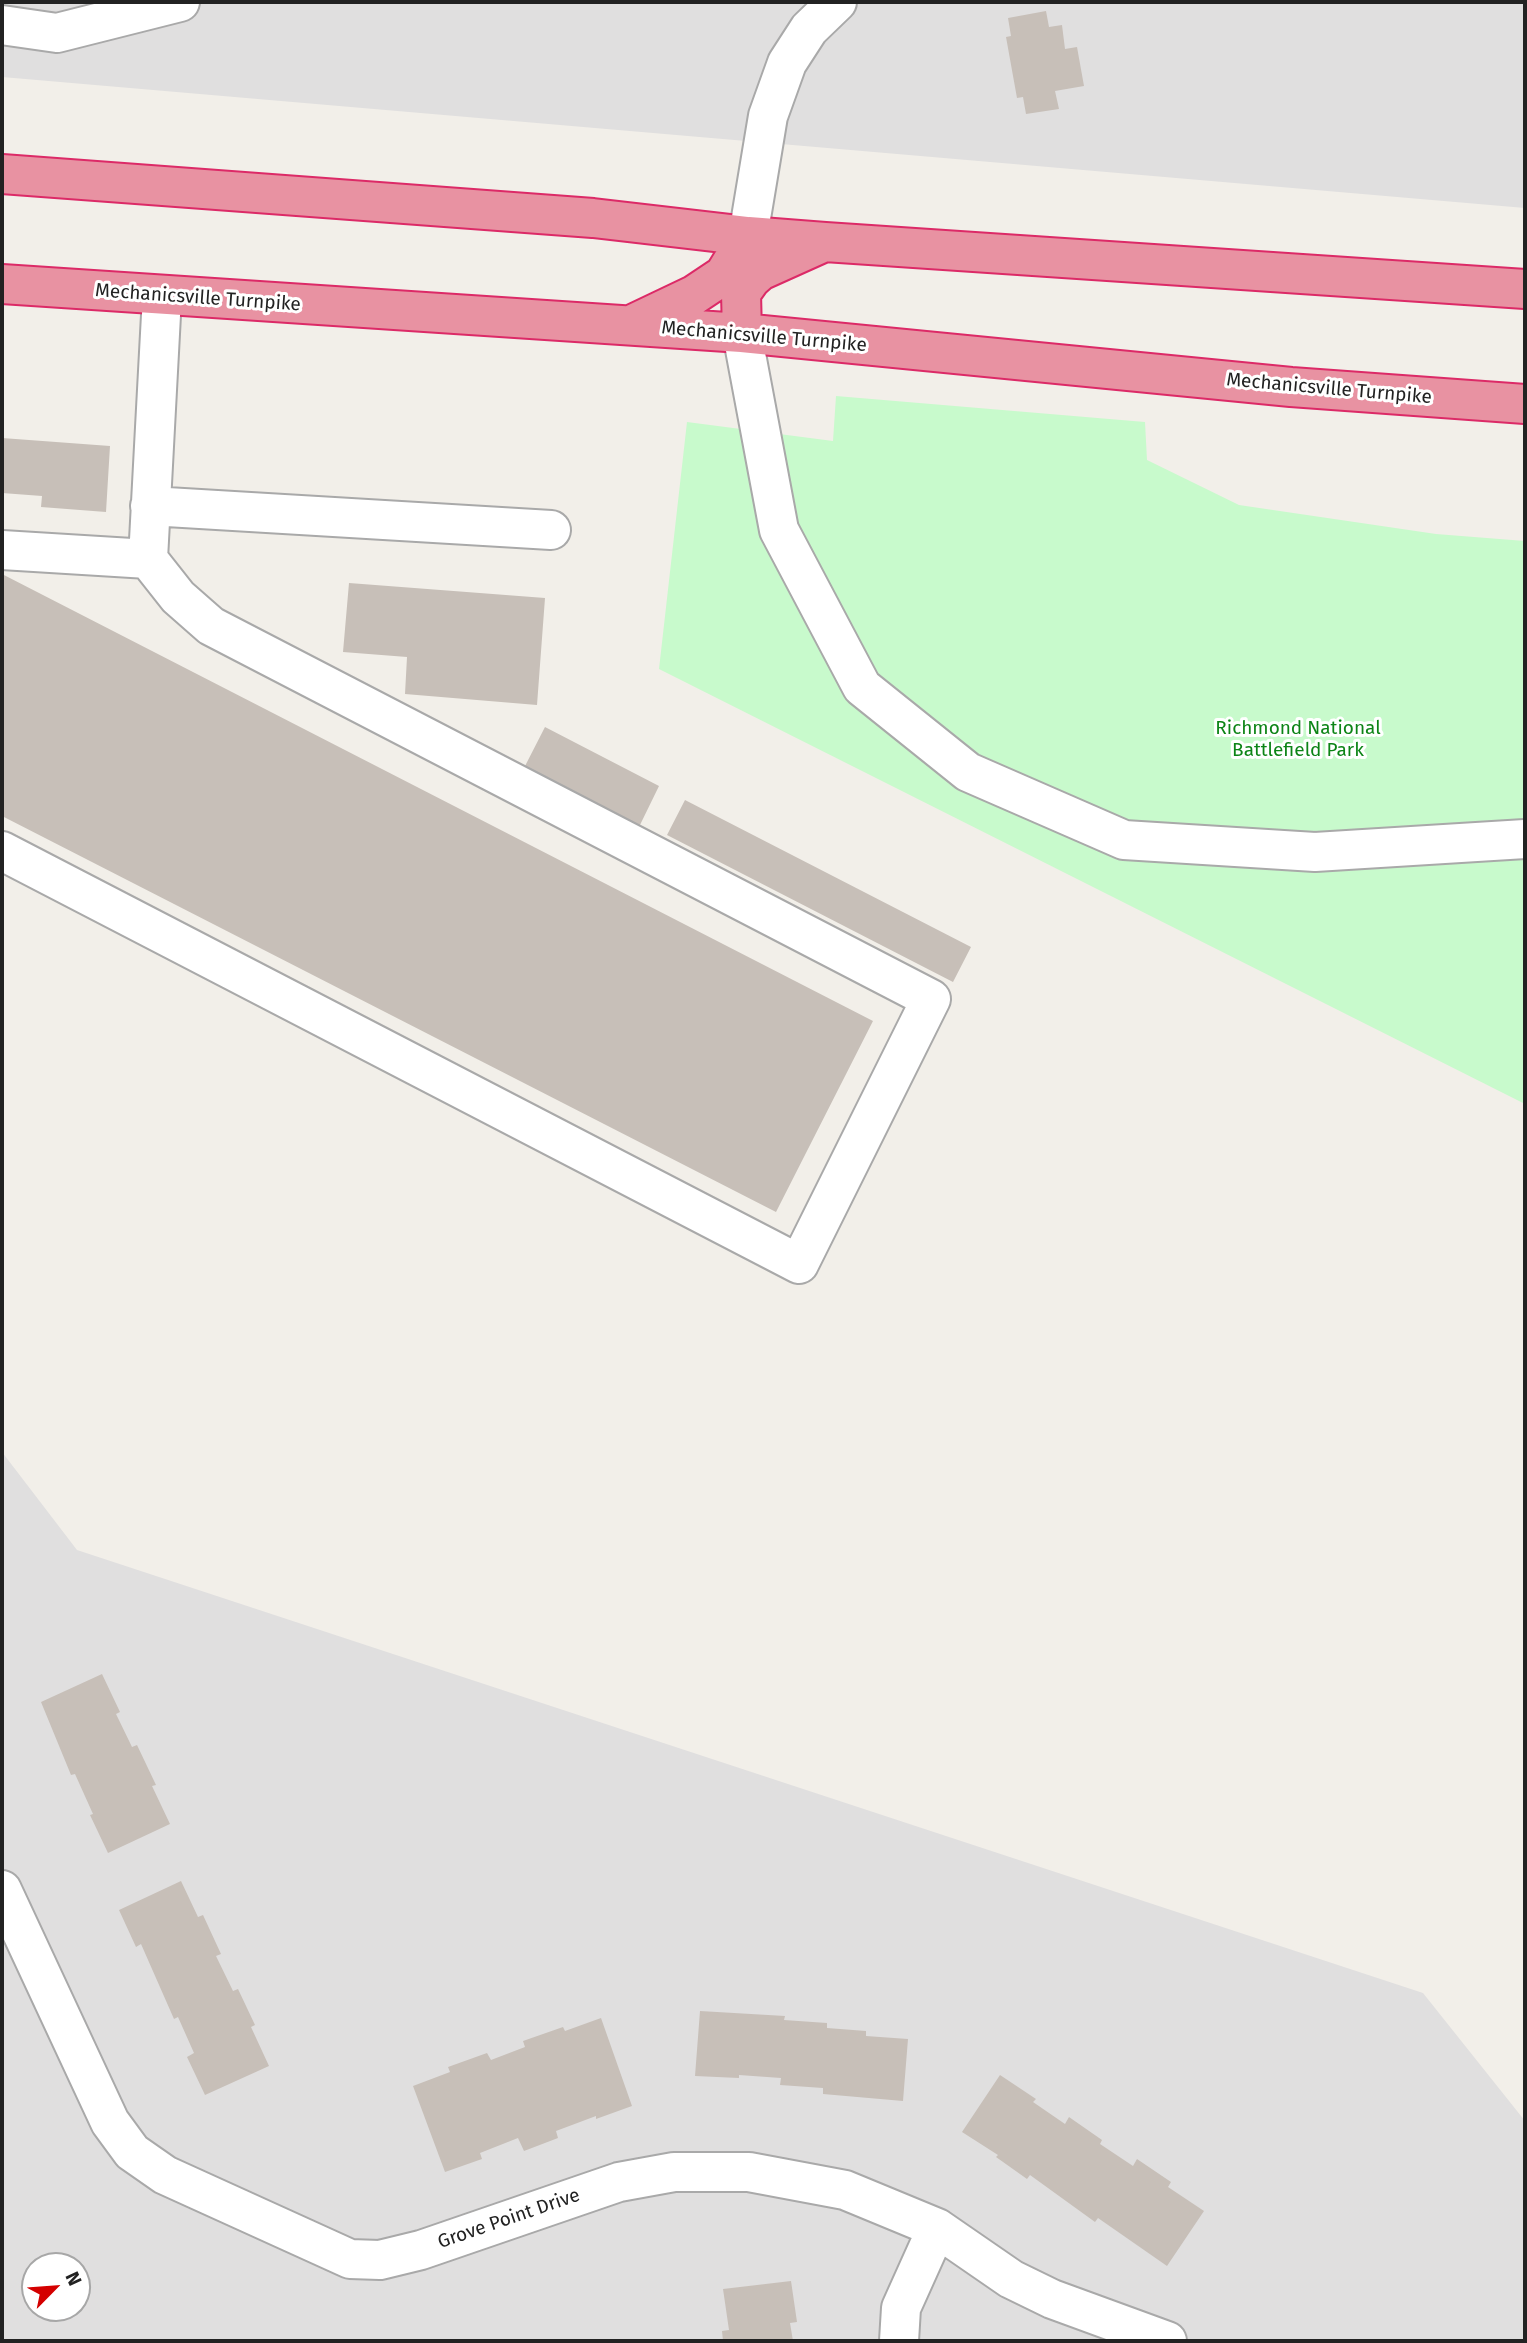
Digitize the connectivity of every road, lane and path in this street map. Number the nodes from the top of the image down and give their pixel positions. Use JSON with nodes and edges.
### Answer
{"nodes":[{"id":1,"x":180,"y":2,"type":"edge"},
{"id":2,"x":837,"y":2,"type":"edge"},
{"id":3,"x":2,"y":25,"type":"edge"},
{"id":4,"x":2,"y":174,"type":"edge"},
{"id":5,"x":748,"y":236,"type":"junction"},
{"id":6,"x":825,"y":242,"type":"junction"},
{"id":7,"x":2,"y":284,"type":"edge"},
{"id":8,"x":1525,"y":289,"type":"edge"},
{"id":9,"x":162,"y":296,"type":"junction"},
{"id":10,"x":628,"y":327,"type":"junction"},
{"id":11,"x":742,"y":333,"type":"junction"},
{"id":12,"x":1525,"y":404,"type":"edge"},
{"id":13,"x":150,"y":506,"type":"junction"},
{"id":14,"x":551,"y":530,"type":"dead end"},
{"id":15,"x":2,"y":550,"type":"edge"},
{"id":16,"x":148,"y":559,"type":"junction"},
{"id":17,"x":1525,"y":839,"type":"edge"},
{"id":18,"x":2,"y":851,"type":"edge"},
{"id":19,"x":2,"y":1890,"type":"edge"},
{"id":20,"x":937,"y":2228,"type":"junction"},
{"id":21,"x":899,"y":2341,"type":"edge"},
{"id":22,"x":1167,"y":2341,"type":"edge"}],
"edges":[{"from":1,"to":3,"type":"street"},
{"from":2,"to":5,"type":"street"},
{"from":4,"to":5,"type":"highway"},
{"from":5,"to":6,"type":"highway"},
{"from":5,"to":10,"type":"highway"},
{"from":6,"to":8,"type":"highway"},
{"from":6,"to":11,"type":"highway"},
{"from":7,"to":9,"type":"highway","name":"Mechanicsville Turnpike"},
{"from":9,"to":10,"type":"highway","name":"Mechanicsville Turnpike"},
{"from":9,"to":13,"type":"street"},
{"from":10,"to":11,"type":"highway","name":"Mechanicsville Turnpike"},
{"from":11,"to":12,"type":"highway","name":"Mechanicsville Turnpike"},
{"from":11,"to":17,"type":"street"},
{"from":13,"to":14,"type":"street"},
{"from":13,"to":16,"type":"street"},
{"from":15,"to":16,"type":"street"},
{"from":16,"to":18,"type":"street"},
{"from":19,"to":20,"type":"street","name":"Grove Point Drive"},
{"from":20,"to":21,"type":"street"},
{"from":20,"to":22,"type":"street","name":"Grove Point Drive"}]}
